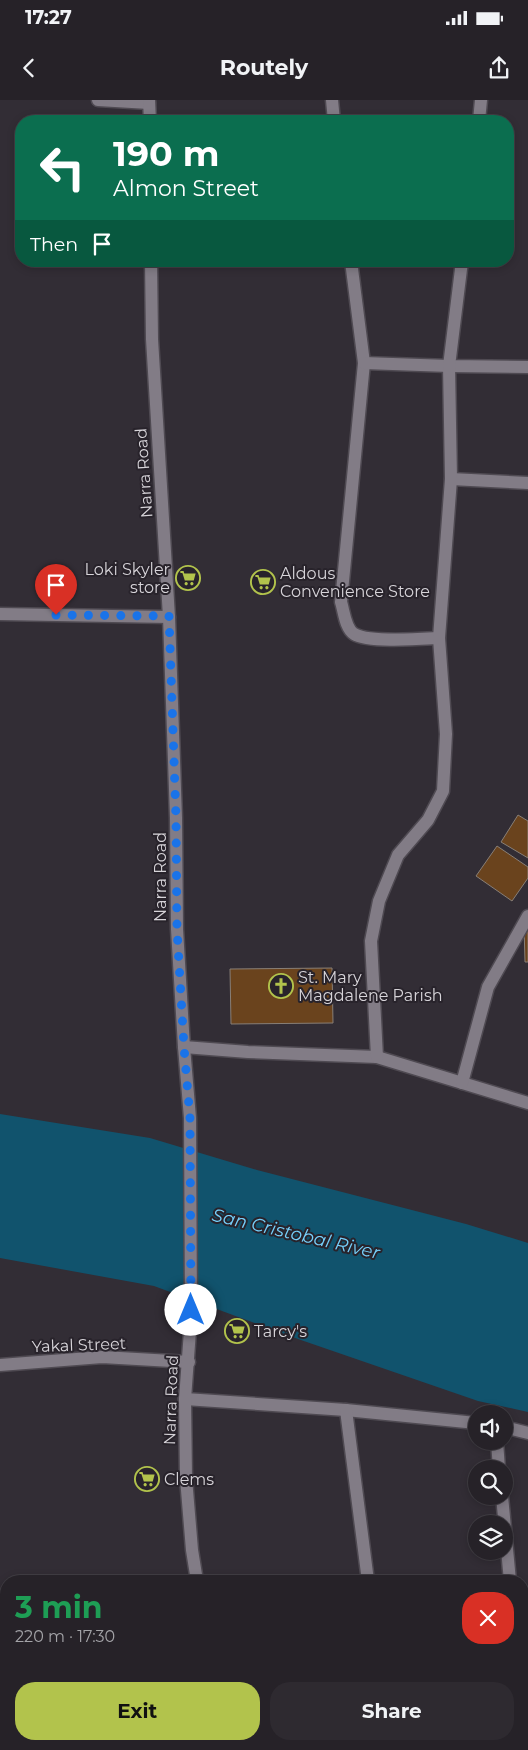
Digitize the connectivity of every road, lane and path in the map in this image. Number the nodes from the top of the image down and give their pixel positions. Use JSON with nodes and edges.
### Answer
{"nodes":[{"id":1,"x":98,"y":100,"type":"edge"},
{"id":2,"x":332,"y":100,"type":"edge"},
{"id":3,"x":481,"y":100,"type":"edge"},
{"id":4,"x":149,"y":102,"type":"edge"},
{"id":5,"x":150,"y":115,"type":"edge"},
{"id":6,"x":333,"y":115,"type":"edge"},
{"id":7,"x":480,"y":115,"type":"edge"},
{"id":8,"x":151,"y":267,"type":"edge"},
{"id":9,"x":352,"y":267,"type":"edge"},
{"id":10,"x":461,"y":267,"type":"edge"},
{"id":11,"x":364,"y":363,"type":"junction"},
{"id":12,"x":450,"y":366,"type":"junction"},
{"id":13,"x":528,"y":366,"type":"edge"},
{"id":14,"x":451,"y":479,"type":"junction"},
{"id":15,"x":528,"y":483,"type":"edge"},
{"id":16,"x":0,"y":614,"type":"edge"},
{"id":17,"x":169,"y":616,"type":"junction"},
{"id":18,"x":439,"y":638,"type":"junction"},
{"id":19,"x":528,"y":916,"type":"edge"},
{"id":20,"x":184,"y":1047,"type":"junction"},
{"id":21,"x":377,"y":1057,"type":"junction"},
{"id":22,"x":462,"y":1083,"type":"junction"},
{"id":23,"x":528,"y":1103,"type":"edge"},
{"id":24,"x":189,"y":1362,"type":"junction"},
{"id":25,"x":0,"y":1365,"type":"edge"},
{"id":26,"x":185,"y":1399,"type":"junction"},
{"id":27,"x":346,"y":1410,"type":"junction"},
{"id":28,"x":468,"y":1422,"type":"edge"},
{"id":29,"x":513,"y":1430,"type":"edge"},
{"id":30,"x":528,"y":1434,"type":"edge"},
{"id":31,"x":503,"y":1505,"type":"edge"},
{"id":32,"x":196,"y":1575,"type":"edge"},
{"id":33,"x":367,"y":1575,"type":"edge"},
{"id":34,"x":509,"y":1575,"type":"edge"}],
"edges":[{"from":1,"to":4,"type":"street"},
{"from":2,"to":6,"type":"street"},
{"from":3,"to":7,"type":"street"},
{"from":4,"to":5,"type":"street"},
{"from":8,"to":17,"type":"street","name":"Narra Road"},
{"from":9,"to":11,"type":"street"},
{"from":10,"to":12,"type":"street"},
{"from":11,"to":12,"type":"street"},
{"from":11,"to":18,"type":"street"},
{"from":12,"to":13,"type":"street"},
{"from":12,"to":14,"type":"street"},
{"from":14,"to":15,"type":"street"},
{"from":14,"to":18,"type":"street"},
{"from":16,"to":17,"type":"street"},
{"from":17,"to":20,"type":"street","name":"Narra Road"},
{"from":18,"to":21,"type":"street"},
{"from":19,"to":22,"type":"street"},
{"from":20,"to":21,"type":"street"},
{"from":20,"to":24,"type":"street","name":"Narra Road"},
{"from":21,"to":22,"type":"street"},
{"from":22,"to":23,"type":"street"},
{"from":24,"to":25,"type":"street","name":"Yakal Street"},
{"from":24,"to":26,"type":"street","name":"Narra Road"},
{"from":26,"to":27,"type":"street"},
{"from":26,"to":32,"type":"street","name":"Narra Road"},
{"from":27,"to":28,"type":"street"},
{"from":27,"to":33,"type":"street"},
{"from":29,"to":30,"type":"street"},
{"from":31,"to":34,"type":"street"}]}
